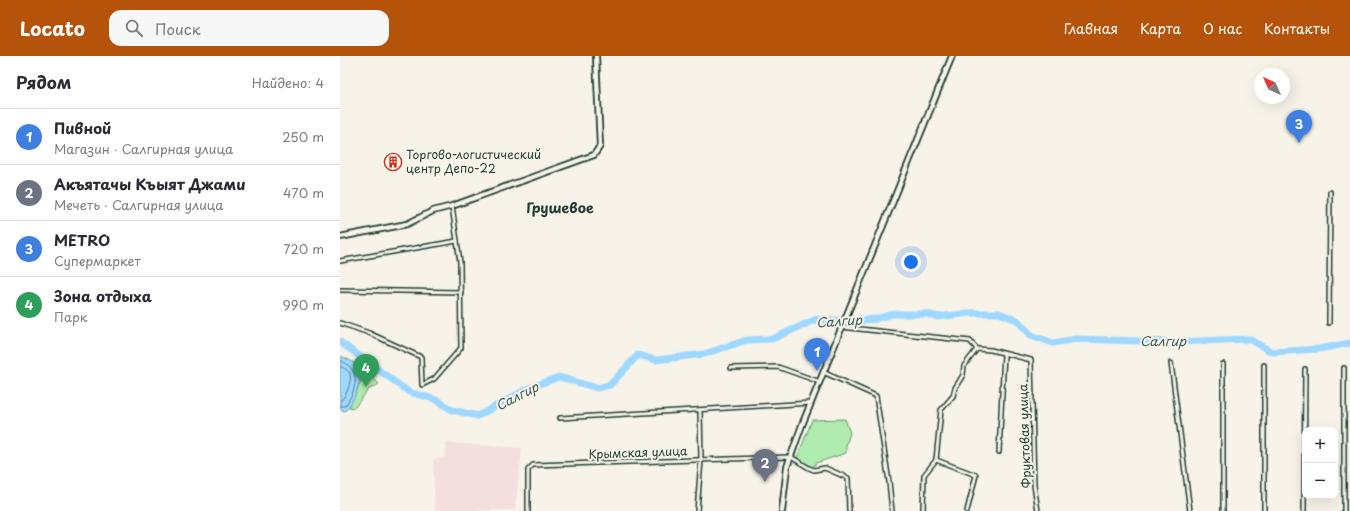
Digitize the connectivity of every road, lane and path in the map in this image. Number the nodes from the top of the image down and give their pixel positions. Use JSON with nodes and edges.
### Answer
{"nodes":[{"id":1,"x":596,"y":56,"type":"edge"},
{"id":2,"x":952,"y":56,"type":"edge"},
{"id":3,"x":1330,"y":192,"type":"dead end"},
{"id":4,"x":452,"y":206,"type":"junction"},
{"id":5,"x":340,"y":237,"type":"edge"},
{"id":6,"x":457,"y":242,"type":"junction"},
{"id":7,"x":340,"y":261,"type":"edge"},
{"id":8,"x":340,"y":290,"type":"edge"},
{"id":9,"x":461,"y":292,"type":"junction"},
{"id":10,"x":340,"y":323,"type":"edge"},
{"id":11,"x":1329,"y":323,"type":"dead end"},
{"id":12,"x":842,"y":326,"type":"junction"},
{"id":13,"x":977,"y":349,"type":"junction"},
{"id":14,"x":1004,"y":354,"type":"junction"},
{"id":15,"x":1171,"y":363,"type":"dead end"},
{"id":16,"x":1223,"y":364,"type":"dead end"},
{"id":17,"x":1264,"y":365,"type":"dead end"},
{"id":18,"x":731,"y":368,"type":"dead end"},
{"id":19,"x":1344,"y":368,"type":"dead end"},
{"id":20,"x":1305,"y":369,"type":"dead end"},
{"id":21,"x":823,"y":372,"type":"junction"},
{"id":22,"x":820,"y":382,"type":"junction"},
{"id":23,"x":811,"y":403,"type":"junction"},
{"id":24,"x":700,"y":410,"type":"junction"},
{"id":25,"x":560,"y":418,"type":"dead end"},
{"id":26,"x":999,"y":452,"type":"dead end"},
{"id":27,"x":791,"y":457,"type":"junction"},
{"id":28,"x":701,"y":460,"type":"junction"},
{"id":29,"x":936,"y":460,"type":"junction"},
{"id":30,"x":528,"y":511,"type":"edge"},
{"id":31,"x":698,"y":511,"type":"edge"},
{"id":32,"x":782,"y":511,"type":"edge"},
{"id":33,"x":849,"y":511,"type":"edge"},
{"id":34,"x":892,"y":511,"type":"edge"},
{"id":35,"x":923,"y":511,"type":"edge"},
{"id":36,"x":967,"y":511,"type":"edge"},
{"id":37,"x":1038,"y":511,"type":"edge"},
{"id":38,"x":1190,"y":511,"type":"edge"},
{"id":39,"x":1223,"y":511,"type":"edge"},
{"id":40,"x":1264,"y":511,"type":"edge"},
{"id":41,"x":1304,"y":511,"type":"edge"},
{"id":42,"x":1344,"y":511,"type":"edge"}],
"edges":[{"from":1,"to":4,"type":"main road"},
{"from":2,"to":12,"type":"main road"},
{"from":3,"to":11,"type":"street"},
{"from":4,"to":5,"type":"main road"},
{"from":4,"to":6,"type":"street"},
{"from":6,"to":7,"type":"street"},
{"from":6,"to":9,"type":"street"},
{"from":8,"to":9,"type":"street"},
{"from":9,"to":10,"type":"street"},
{"from":12,"to":13,"type":"street"},
{"from":12,"to":21,"type":"main road"},
{"from":13,"to":14,"type":"street"},
{"from":13,"to":29,"type":"street"},
{"from":14,"to":26,"type":"street"},
{"from":14,"to":37,"type":"street","name":"Фруктовая улица"},
{"from":15,"to":38,"type":"street"},
{"from":16,"to":39,"type":"street"},
{"from":17,"to":40,"type":"street"},
{"from":18,"to":22,"type":"street"},
{"from":19,"to":42,"type":"street"},
{"from":20,"to":41,"type":"street"},
{"from":21,"to":22,"type":"main road"},
{"from":21,"to":34,"type":"street"},
{"from":22,"to":23,"type":"main road"},
{"from":23,"to":24,"type":"street"},
{"from":23,"to":27,"type":"main road"},
{"from":24,"to":25,"type":"street"},
{"from":24,"to":28,"type":"street"},
{"from":27,"to":28,"type":"street","name":"Крымская улица"},
{"from":27,"to":32,"type":"main road"},
{"from":27,"to":33,"type":"street"},
{"from":28,"to":30,"type":"street","name":"Крымская улица"},
{"from":28,"to":31,"type":"street"},
{"from":29,"to":35,"type":"street"},
{"from":29,"to":36,"type":"street"}]}
